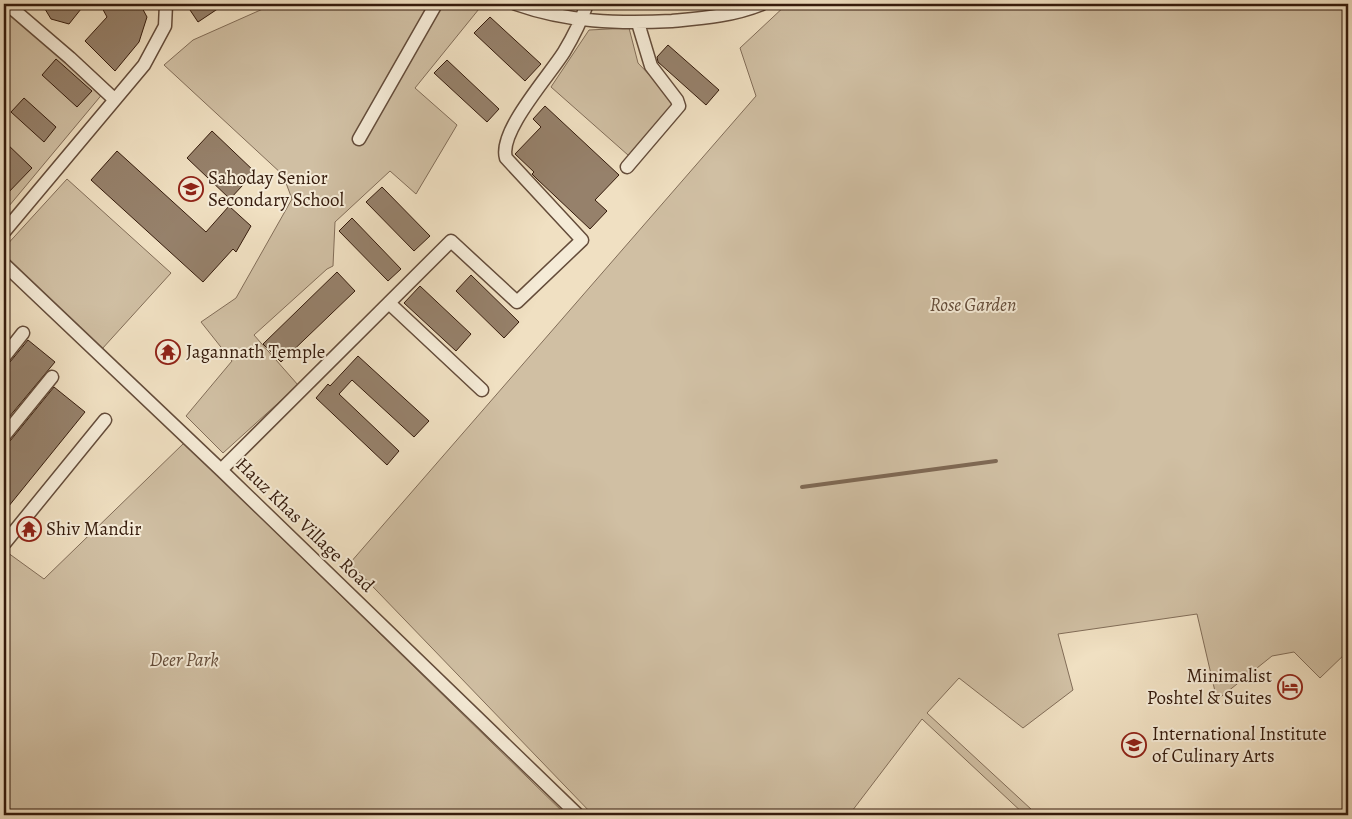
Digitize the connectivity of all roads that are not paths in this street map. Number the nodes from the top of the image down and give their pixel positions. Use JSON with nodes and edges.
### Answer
{"nodes":[{"id":1,"x":7,"y":4,"type":"edge"},
{"id":2,"x":166,"y":4,"type":"edge"},
{"id":3,"x":436,"y":4,"type":"edge"},
{"id":4,"x":516,"y":4,"type":"edge"},
{"id":5,"x":587,"y":4,"type":"edge"},
{"id":6,"x":762,"y":4,"type":"edge"},
{"id":7,"x":581,"y":20,"type":"junction"},
{"id":8,"x":638,"y":23,"type":"junction"},
{"id":9,"x":114,"y":99,"type":"junction"},
{"id":10,"x":359,"y":138,"type":"dead end"},
{"id":11,"x":626,"y":167,"type":"dead end"},
{"id":12,"x":4,"y":232,"type":"edge"},
{"id":13,"x":4,"y":264,"type":"edge"},
{"id":14,"x":389,"y":303,"type":"junction"},
{"id":15,"x":23,"y":333,"type":"dead end"},
{"id":16,"x":4,"y":357,"type":"edge"},
{"id":17,"x":52,"y":377,"type":"dead end"},
{"id":18,"x":482,"y":390,"type":"dead end"},
{"id":19,"x":105,"y":420,"type":"dead end"},
{"id":20,"x":4,"y":436,"type":"edge"},
{"id":21,"x":222,"y":470,"type":"junction"},
{"id":22,"x":8,"y":530,"type":"edge"},
{"id":23,"x":4,"y":544,"type":"edge"},
{"id":24,"x":578,"y":815,"type":"edge"}],
"edges":[{"from":1,"to":9,"type":"street"},
{"from":2,"to":9,"type":"street"},
{"from":3,"to":10,"type":"street"},
{"from":4,"to":7,"type":"street"},
{"from":5,"to":7,"type":"street"},
{"from":6,"to":8,"type":"street"},
{"from":7,"to":8,"type":"street"},
{"from":7,"to":14,"type":"street"},
{"from":8,"to":11,"type":"street"},
{"from":9,"to":12,"type":"street"},
{"from":13,"to":21,"type":"street","name":"Hauz Khas Village Road"},
{"from":14,"to":18,"type":"street"},
{"from":14,"to":21,"type":"street"},
{"from":15,"to":16,"type":"street"},
{"from":17,"to":20,"type":"street"},
{"from":19,"to":22,"type":"street"},
{"from":21,"to":24,"type":"street","name":"Hauz Khas Village Road"},
{"from":22,"to":23,"type":"street"}]}
